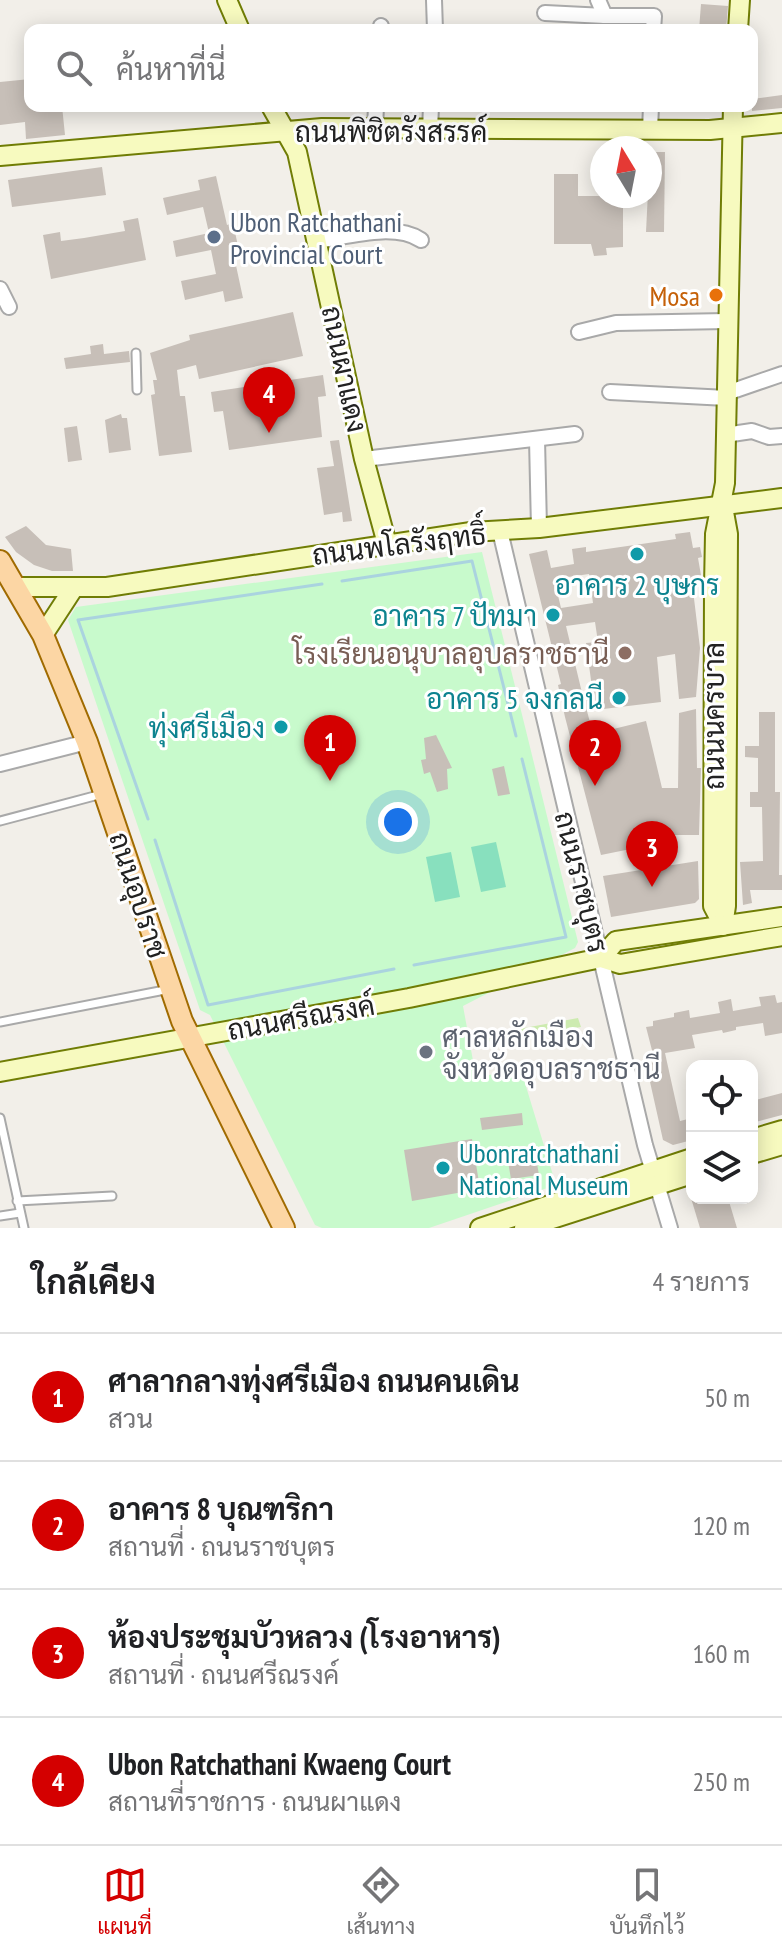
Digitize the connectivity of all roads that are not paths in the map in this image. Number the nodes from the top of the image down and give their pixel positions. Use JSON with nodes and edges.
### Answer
{"nodes":[{"id":1,"x":227,"y":0,"type":"edge"},
{"id":2,"x":434,"y":0,"type":"edge"},
{"id":3,"x":598,"y":0,"type":"edge"},
{"id":4,"x":740,"y":0,"type":"edge"},
{"id":5,"x":545,"y":13,"type":"dead end"},
{"id":6,"x":605,"y":16,"type":"junction"},
{"id":7,"x":237,"y":24,"type":"edge"},
{"id":8,"x":435,"y":24,"type":"edge"},
{"id":9,"x":653,"y":24,"type":"edge"},
{"id":10,"x":738,"y":24,"type":"edge"},
{"id":11,"x":274,"y":112,"type":"edge"},
{"id":12,"x":376,"y":112,"type":"edge"},
{"id":13,"x":431,"y":112,"type":"edge"},
{"id":14,"x":651,"y":112,"type":"edge"},
{"id":15,"x":733,"y":112,"type":"edge"},
{"id":16,"x":782,"y":123,"type":"edge"},
{"id":17,"x":375,"y":128,"type":"junction"},
{"id":18,"x":733,"y":129,"type":"junction"},
{"id":19,"x":285,"y":130,"type":"junction"},
{"id":20,"x":430,"y":130,"type":"junction"},
{"id":21,"x":650,"y":130,"type":"junction"},
{"id":22,"x":0,"y":156,"type":"edge"},
{"id":23,"x":421,"y":240,"type":"dead end"},
{"id":24,"x":317,"y":241,"type":"junction"},
{"id":25,"x":0,"y":289,"type":"edge"},
{"id":26,"x":9,"y":307,"type":"dead end"},
{"id":27,"x":727,"y":321,"type":"junction"},
{"id":28,"x":579,"y":332,"type":"dead end"},
{"id":29,"x":136,"y":353,"type":"dead end"},
{"id":30,"x":782,"y":374,"type":"edge"},
{"id":31,"x":137,"y":390,"type":"dead end"},
{"id":32,"x":610,"y":392,"type":"dead end"},
{"id":33,"x":727,"y":395,"type":"junction"},
{"id":34,"x":575,"y":434,"type":"dead end"},
{"id":35,"x":725,"y":435,"type":"junction"},
{"id":36,"x":782,"y":436,"type":"edge"},
{"id":37,"x":537,"y":439,"type":"junction"},
{"id":38,"x":364,"y":459,"type":"junction"},
{"id":39,"x":782,"y":498,"type":"edge"},
{"id":40,"x":723,"y":506,"type":"junction"},
{"id":41,"x":539,"y":528,"type":"junction"},
{"id":42,"x":500,"y":531,"type":"junction"},
{"id":43,"x":387,"y":544,"type":"junction"},
{"id":44,"x":0,"y":561,"type":"edge"},
{"id":45,"x":16,"y":587,"type":"junction"},
{"id":46,"x":73,"y":589,"type":"junction"},
{"id":47,"x":43,"y":635,"type":"junction"},
{"id":48,"x":87,"y":742,"type":"junction"},
{"id":49,"x":0,"y":764,"type":"edge"},
{"id":50,"x":105,"y":793,"type":"junction"},
{"id":51,"x":0,"y":821,"type":"edge"},
{"id":52,"x":782,"y":917,"type":"edge"},
{"id":53,"x":723,"y":925,"type":"junction"},
{"id":54,"x":782,"y":936,"type":"edge"},
{"id":55,"x":725,"y":945,"type":"junction"},
{"id":56,"x":601,"y":958,"type":"junction"},
{"id":57,"x":170,"y":989,"type":"junction"},
{"id":58,"x":0,"y":1022,"type":"edge"},
{"id":59,"x":191,"y":1036,"type":"junction"},
{"id":60,"x":0,"y":1072,"type":"edge"},
{"id":61,"x":0,"y":1118,"type":"edge"},
{"id":62,"x":758,"y":1140,"type":"edge"},
{"id":63,"x":780,"y":1142,"type":"edge"},
{"id":64,"x":758,"y":1151,"type":"edge"},
{"id":65,"x":686,"y":1161,"type":"edge"},
{"id":66,"x":686,"y":1174,"type":"edge"},
{"id":67,"x":656,"y":1177,"type":"junction"},
{"id":68,"x":112,"y":1196,"type":"dead end"},
{"id":69,"x":17,"y":1201,"type":"junction"},
{"id":70,"x":20,"y":1213,"type":"junction"},
{"id":71,"x":0,"y":1216,"type":"edge"},
{"id":72,"x":521,"y":1224,"type":"edge"},
{"id":73,"x":24,"y":1228,"type":"edge"},
{"id":74,"x":284,"y":1228,"type":"edge"},
{"id":75,"x":480,"y":1228,"type":"edge"},
{"id":76,"x":670,"y":1228,"type":"edge"}],
"edges":[{"from":1,"to":7,"type":"street"},
{"from":2,"to":8,"type":"street"},
{"from":3,"to":6,"type":"street"},
{"from":4,"to":10,"type":"street"},
{"from":5,"to":6,"type":"street"},
{"from":6,"to":9,"type":"street"},
{"from":11,"to":19,"type":"street","name":"ถนนผาแดง"},
{"from":12,"to":17,"type":"street"},
{"from":13,"to":20,"type":"street"},
{"from":14,"to":21,"type":"street"},
{"from":15,"to":18,"type":"street","name":"ถนนนครบาล"},
{"from":16,"to":18,"type":"street","name":"ถนนพิชิตรังสรรค์"},
{"from":17,"to":19,"type":"street","name":"ถนนพิชิตรังสรรค์"},
{"from":17,"to":20,"type":"street","name":"ถนนพิชิตรังสรรค์"},
{"from":18,"to":21,"type":"street","name":"ถนนพิชิตรังสรรค์"},
{"from":18,"to":27,"type":"street","name":"ถนนนครบาล"},
{"from":19,"to":22,"type":"street","name":"ถนนพิชิตรังสรรค์"},
{"from":19,"to":24,"type":"street","name":"ถนนผาแดง"},
{"from":20,"to":21,"type":"street","name":"ถนนพิชิตรังสรรค์"},
{"from":23,"to":24,"type":"street"},
{"from":24,"to":38,"type":"street","name":"ถนนผาแดง"},
{"from":25,"to":26,"type":"street"},
{"from":27,"to":28,"type":"street"},
{"from":27,"to":33,"type":"street","name":"ถนนนครบาล"},
{"from":29,"to":31,"type":"lane"},
{"from":30,"to":33,"type":"street"},
{"from":32,"to":33,"type":"street"},
{"from":33,"to":35,"type":"street","name":"ถนนนครบาล"},
{"from":34,"to":37,"type":"street"},
{"from":35,"to":36,"type":"street"},
{"from":35,"to":40,"type":"street","name":"ถนนนครบาล"},
{"from":37,"to":38,"type":"street"},
{"from":37,"to":41,"type":"street"},
{"from":38,"to":43,"type":"street","name":"ถนนผาแดง"},
{"from":39,"to":40,"type":"street","name":"ถนนพโลรังฤทธิ์"},
{"from":40,"to":41,"type":"street","name":"ถนนพโลรังฤทธิ์"},
{"from":40,"to":53,"type":"street","name":"ถนนนครบาล"},
{"from":41,"to":42,"type":"street","name":"ถนนพโลรังฤทธิ์"},
{"from":42,"to":43,"type":"street","name":"ถนนพโลรังฤทธิ์"},
{"from":42,"to":56,"type":"street","name":"ถนนราชบุตร"},
{"from":43,"to":46,"type":"street","name":"ถนนพโลรังฤทธิ์"},
{"from":44,"to":45,"type":"main road","name":"ถนนอุปราช"},
{"from":45,"to":46,"type":"street","name":"ถนนพโลรังฤทธิ์"},
{"from":45,"to":47,"type":"main road","name":"ถนนอุปราช"},
{"from":46,"to":47,"type":"street"},
{"from":47,"to":48,"type":"main road","name":"ถนนอุปราช"},
{"from":48,"to":49,"type":"street"},
{"from":48,"to":50,"type":"main road","name":"ถนนอุปราช"},
{"from":50,"to":51,"type":"lane"},
{"from":50,"to":57,"type":"main road","name":"ถนนอุปราช"},
{"from":52,"to":53,"type":"street","name":"ถนนศรีณรงค์"},
{"from":53,"to":55,"type":"street","name":"ถนนนครบาล"},
{"from":53,"to":56,"type":"street","name":"ถนนศรีณรงค์"},
{"from":54,"to":55,"type":"street","name":"ถนนศรีณรงค์"},
{"from":55,"to":56,"type":"street","name":"ถนนศรีณรงค์"},
{"from":56,"to":59,"type":"street","name":"ถนนศรีณรงค์"},
{"from":56,"to":67,"type":"street","name":"ถนนราชบุตร"},
{"from":57,"to":58,"type":"lane"},
{"from":57,"to":59,"type":"main road","name":"ถนนอุปราช"},
{"from":59,"to":60,"type":"street","name":"ถนนศรีณรงค์"},
{"from":59,"to":74,"type":"main road","name":"ถนนอุปราช"},
{"from":61,"to":69,"type":"lane"},
{"from":62,"to":63,"type":"street"},
{"from":63,"to":64,"type":"street"},
{"from":65,"to":67,"type":"street"},
{"from":66,"to":67,"type":"street"},
{"from":67,"to":72,"type":"street"},
{"from":67,"to":76,"type":"street","name":"ถนนราชบุตร"},
{"from":68,"to":69,"type":"lane"},
{"from":69,"to":70,"type":"lane"},
{"from":70,"to":71,"type":"lane"},
{"from":70,"to":73,"type":"lane"},
{"from":72,"to":75,"type":"street"}]}
